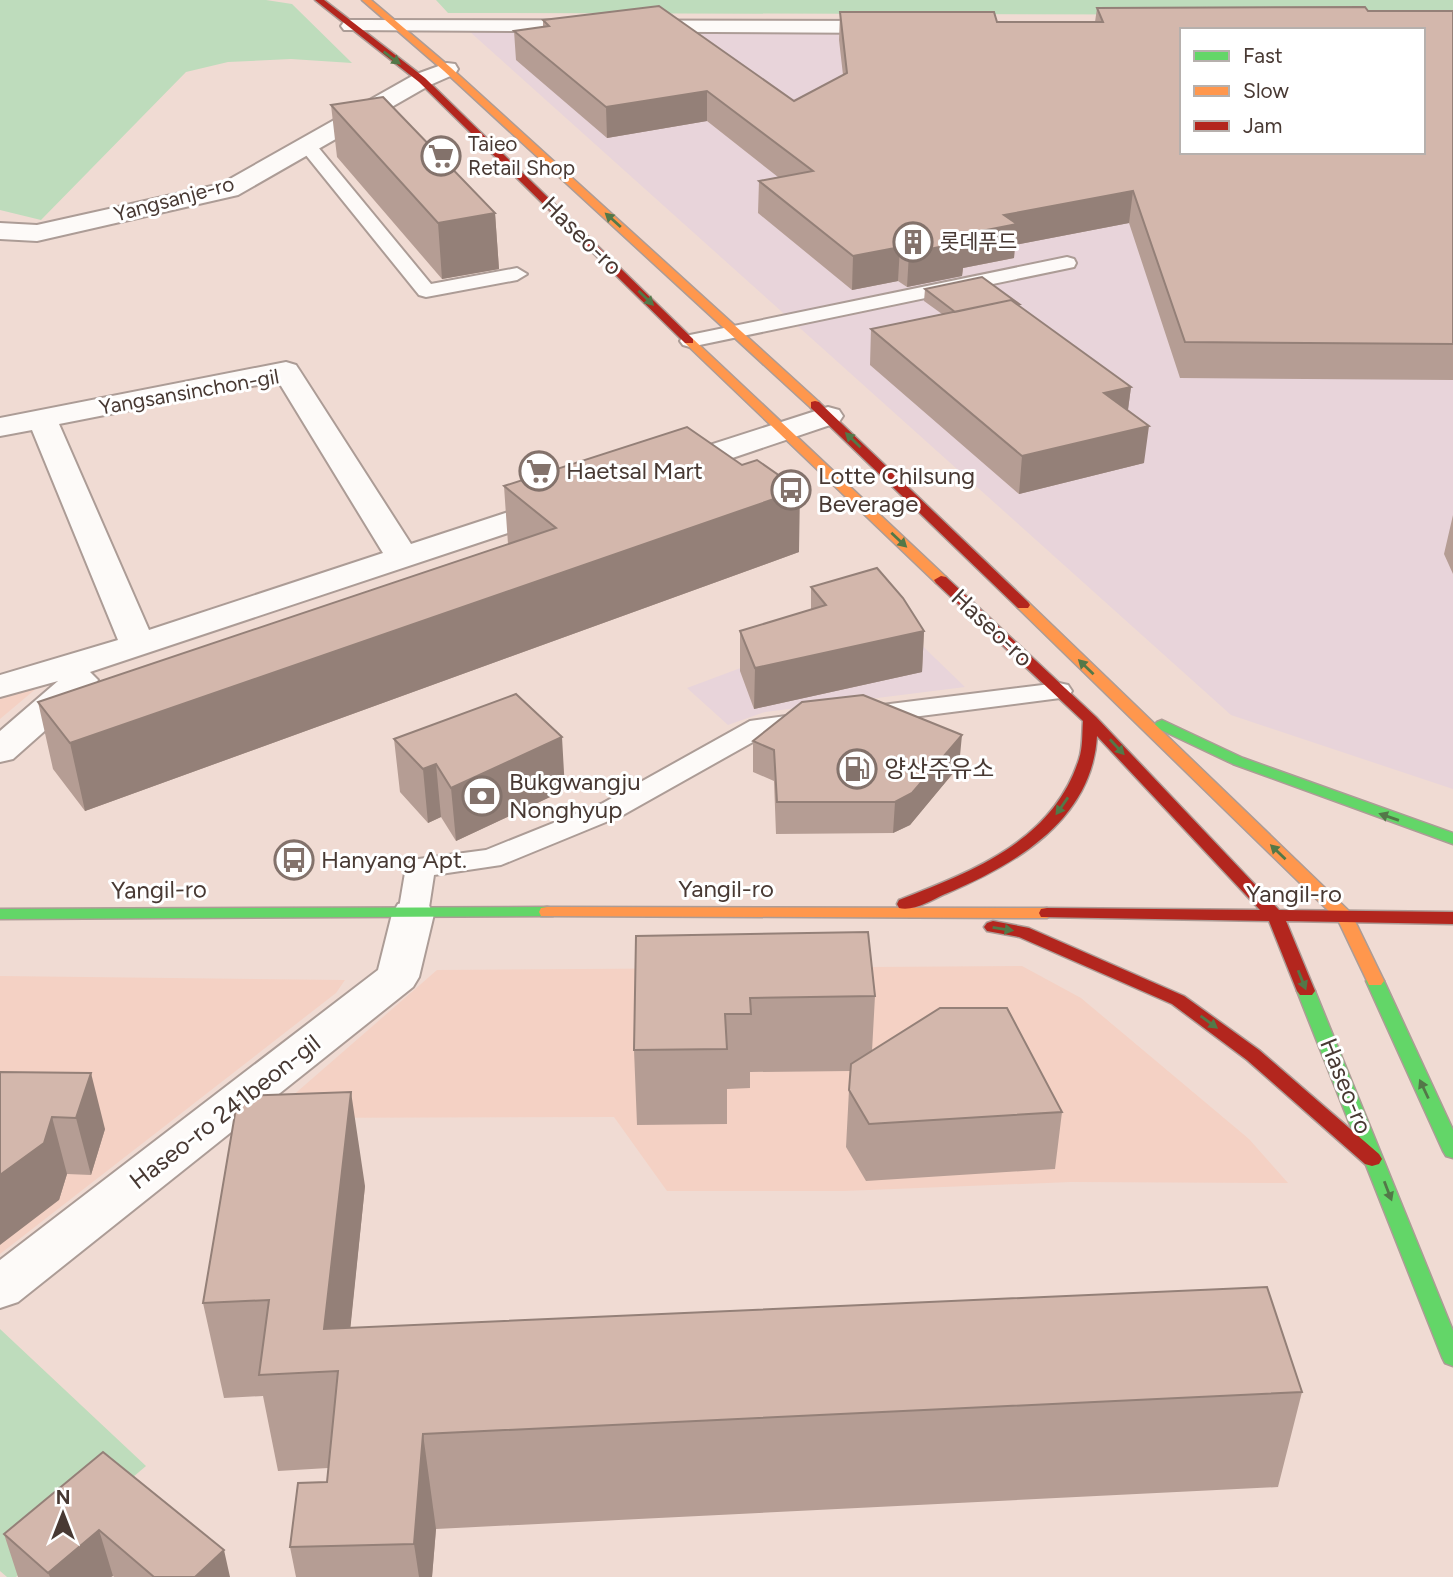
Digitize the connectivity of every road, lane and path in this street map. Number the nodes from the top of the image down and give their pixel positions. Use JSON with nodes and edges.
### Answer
{"nodes":[{"id":1,"x":319,"y":0,"type":"edge"},
{"id":2,"x":366,"y":0,"type":"edge"},
{"id":3,"x":351,"y":26,"type":"junction"},
{"id":4,"x":394,"y":26,"type":"junction"},
{"id":5,"x":910,"y":27,"type":"edge"},
{"id":6,"x":447,"y":69,"type":"junction"},
{"id":7,"x":422,"y":80,"type":"junction"},
{"id":8,"x":307,"y":145,"type":"junction"},
{"id":9,"x":0,"y":231,"type":"edge"},
{"id":10,"x":1067,"y":262,"type":"dead end"},
{"id":11,"x":517,"y":274,"type":"dead end"},
{"id":12,"x":736,"y":332,"type":"junction"},
{"id":13,"x":690,"y":341,"type":"junction"},
{"id":14,"x":828,"y":416,"type":"junction"},
{"id":15,"x":42,"y":419,"type":"junction"},
{"id":16,"x":0,"y":427,"type":"edge"},
{"id":17,"x":782,"y":431,"type":"junction"},
{"id":18,"x":638,"y":479,"type":"edge"},
{"id":19,"x":586,"y":497,"type":"edge"},
{"id":20,"x":403,"y":558,"type":"junction"},
{"id":21,"x":122,"y":651,"type":"junction"},
{"id":22,"x":0,"y":686,"type":"edge"},
{"id":23,"x":1059,"y":691,"type":"junction"},
{"id":24,"x":1136,"y":713,"type":"junction"},
{"id":25,"x":1091,"y":720,"type":"junction"},
{"id":26,"x":0,"y":751,"type":"edge"},
{"id":27,"x":1453,"y":839,"type":"edge"},
{"id":28,"x":887,"y":911,"type":"junction"},
{"id":29,"x":0,"y":914,"type":"edge"},
{"id":30,"x":413,"y":914,"type":"junction"},
{"id":31,"x":1276,"y":917,"type":"junction"},
{"id":32,"x":1345,"y":917,"type":"junction"},
{"id":33,"x":1453,"y":918,"type":"edge"},
{"id":34,"x":1453,"y":1151,"type":"edge"},
{"id":35,"x":1378,"y":1165,"type":"junction"},
{"id":36,"x":0,"y":1288,"type":"edge"},
{"id":37,"x":1453,"y":1357,"type":"edge"}],
"edges":[{"from":1,"to":3,"type":"main road","name":"Haseo-ro"},
{"from":2,"to":4,"type":"main road","name":"Haseo-ro"},
{"from":3,"to":4,"type":"street"},
{"from":3,"to":7,"type":"main road","name":"Haseo-ro","one_way":true},
{"from":4,"to":5,"type":"street"},
{"from":4,"to":6,"type":"main road","name":"Haseo-ro"},
{"from":6,"to":7,"type":"street","name":"Yangsanje-ro"},
{"from":12,"to":6,"type":"main road","name":"Haseo-ro","one_way":true},
{"from":7,"to":8,"type":"street","name":"Yangsanje-ro"},
{"from":7,"to":13,"type":"main road","name":"Haseo-ro","one_way":true},
{"from":8,"to":9,"type":"street","name":"Yangsanje-ro"},
{"from":8,"to":11,"type":"lane"},
{"from":10,"to":12,"type":"lane"},
{"from":12,"to":13,"type":"lane"},
{"from":12,"to":14,"type":"main road","name":"Haseo-ro"},
{"from":13,"to":17,"type":"main road","name":"Haseo-ro"},
{"from":14,"to":17,"type":"street"},
{"from":24,"to":14,"type":"main road","name":"Haseo-ro","one_way":true},
{"from":15,"to":16,"type":"street","name":"Yangsansinchon-gil"},
{"from":15,"to":20,"type":"street","name":"Yangsansinchon-gil"},
{"from":15,"to":21,"type":"street"},
{"from":17,"to":18,"type":"street"},
{"from":17,"to":23,"type":"main road","name":"Haseo-ro","one_way":true},
{"from":19,"to":20,"type":"street"},
{"from":20,"to":21,"type":"street"},
{"from":21,"to":22,"type":"street"},
{"from":21,"to":26,"type":"street"},
{"from":23,"to":25,"type":"main road","name":"Haseo-ro"},
{"from":23,"to":30,"type":"lane"},
{"from":27,"to":24,"type":"main road","one_way":true},
{"from":32,"to":24,"type":"main road","name":"Haseo-ro","one_way":true},
{"from":25,"to":28,"type":"main road","one_way":true},
{"from":25,"to":31,"type":"main road","name":"Haseo-ro","one_way":true},
{"from":28,"to":30,"type":"main road","name":"Yangil-ro"},
{"from":28,"to":31,"type":"main road","name":"Yangil-ro"},
{"from":28,"to":35,"type":"main road","one_way":true},
{"from":29,"to":30,"type":"main road","name":"Yangil-ro"},
{"from":30,"to":36,"type":"street","name":"Haseo-ro 241beon-gil"},
{"from":31,"to":32,"type":"main road","name":"Yangil-ro"},
{"from":31,"to":35,"type":"main road","name":"Haseo-ro","one_way":true},
{"from":32,"to":33,"type":"main road","name":"Yangil-ro"},
{"from":34,"to":32,"type":"main road","name":"Haseo-ro","one_way":true},
{"from":35,"to":37,"type":"main road","name":"Haseo-ro","one_way":true}]}
